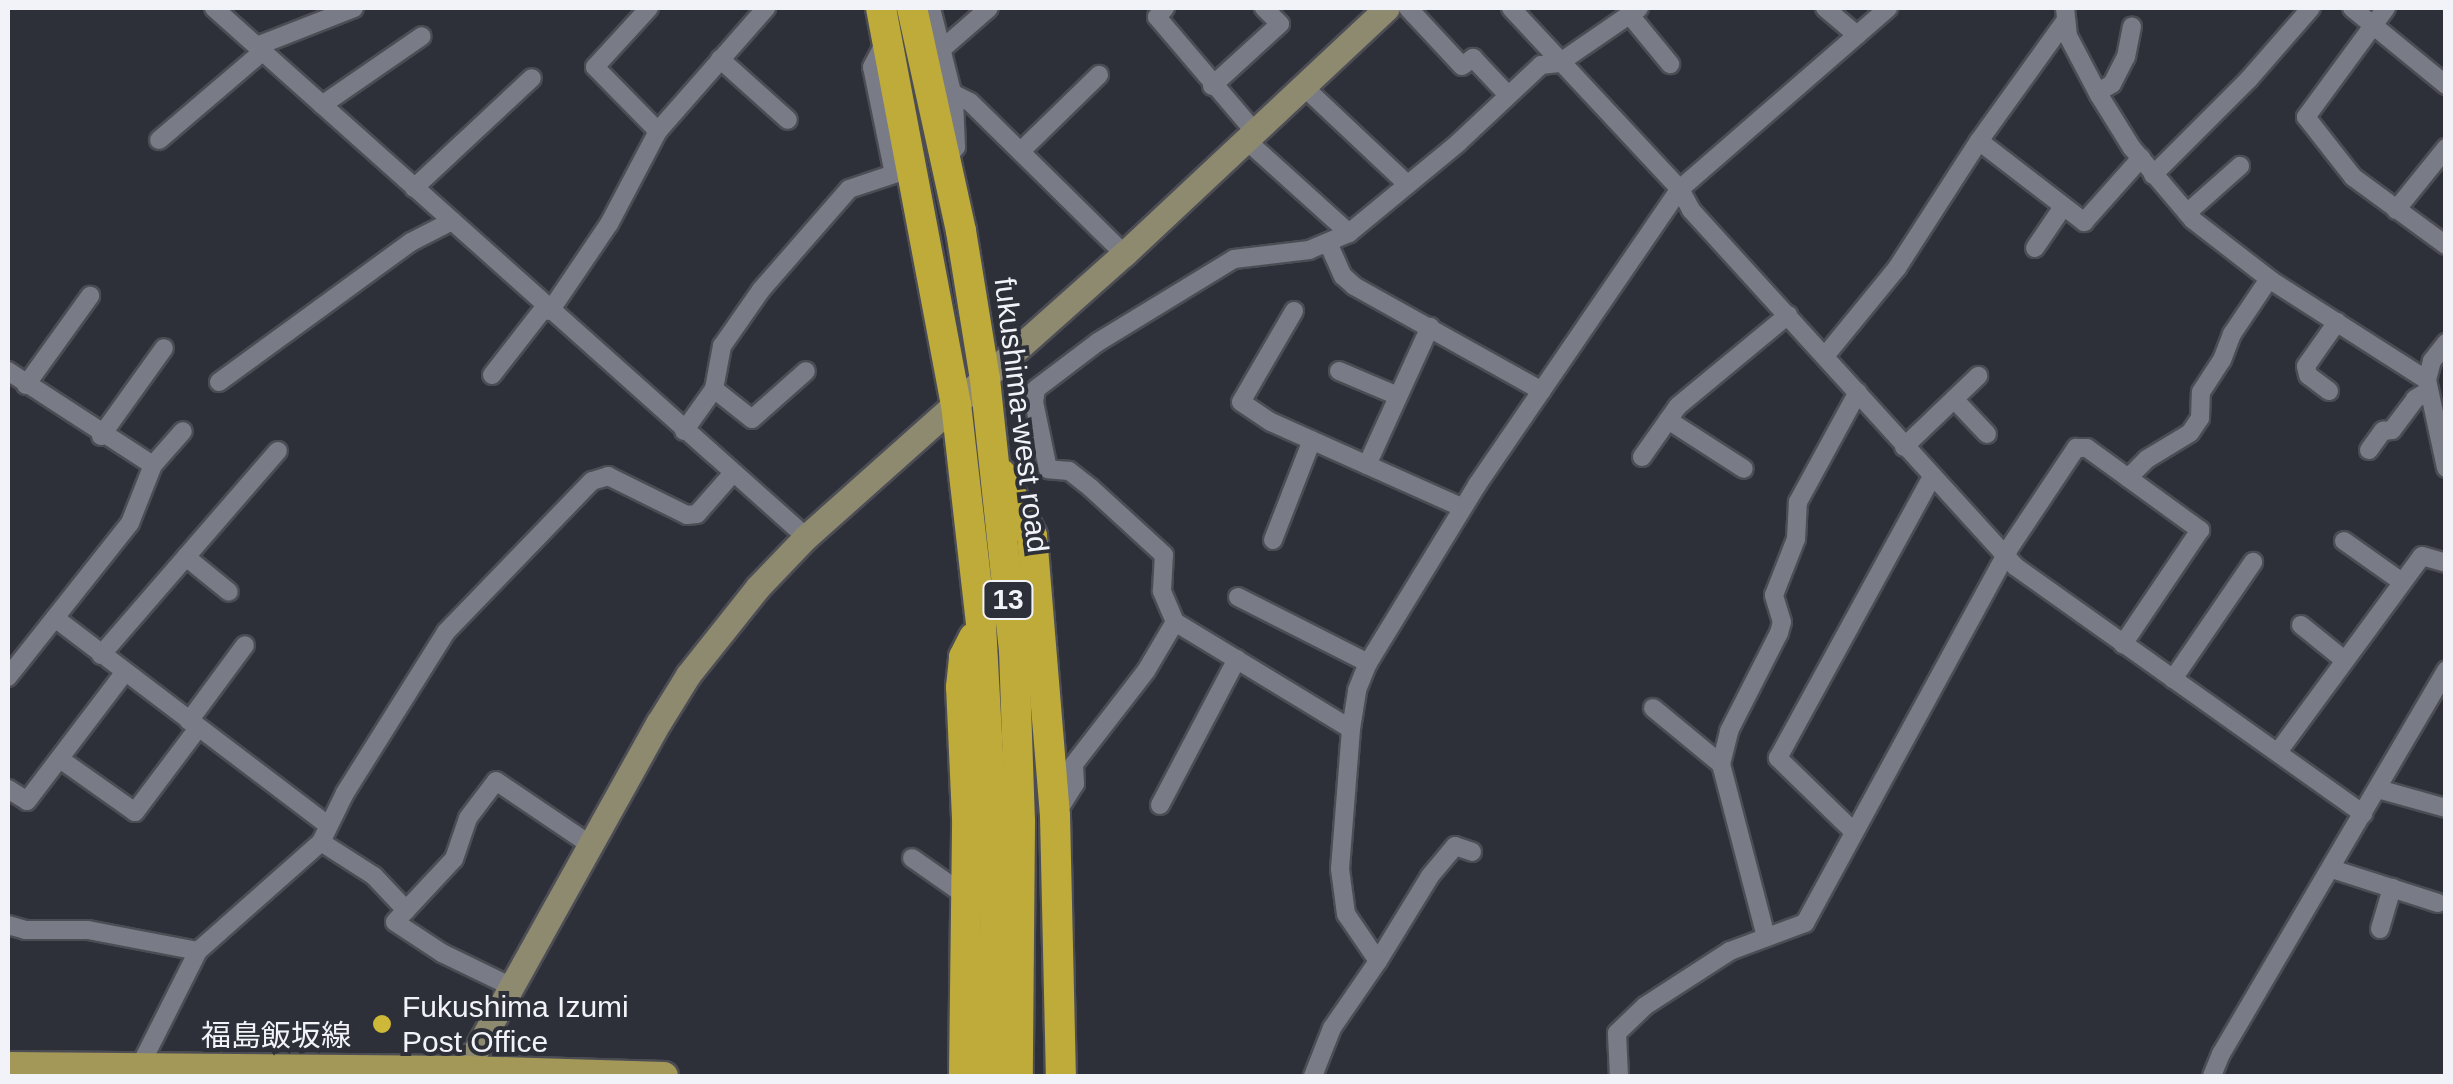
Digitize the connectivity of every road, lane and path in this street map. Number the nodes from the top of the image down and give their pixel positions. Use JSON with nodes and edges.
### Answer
{"nodes":[{"id":1,"x":214,"y":8,"type":"edge"},
{"id":2,"x":354,"y":8,"type":"edge"},
{"id":3,"x":649,"y":8,"type":"edge"},
{"id":4,"x":766,"y":8,"type":"edge"},
{"id":5,"x":912,"y":8,"type":"edge"},
{"id":6,"x":931,"y":8,"type":"edge"},
{"id":7,"x":989,"y":8,"type":"edge"},
{"id":8,"x":1165,"y":8,"type":"edge"},
{"id":9,"x":1264,"y":8,"type":"edge"},
{"id":10,"x":1387,"y":8,"type":"edge"},
{"id":11,"x":1408,"y":8,"type":"edge"},
{"id":12,"x":1511,"y":8,"type":"edge"},
{"id":13,"x":1825,"y":8,"type":"edge"},
{"id":14,"x":1888,"y":8,"type":"edge"},
{"id":15,"x":2311,"y":8,"type":"edge"},
{"id":16,"x":2352,"y":8,"type":"edge"},
{"id":17,"x":2386,"y":8,"type":"edge"},
{"id":18,"x":1634,"y":11,"type":"edge"},
{"id":19,"x":2065,"y":14,"type":"edge"},
{"id":20,"x":885,"y":22,"type":"edge"},
{"id":21,"x":2372,"y":26,"type":"junction"},
{"id":22,"x":2132,"y":27,"type":"dead end"},
{"id":23,"x":422,"y":36,"type":"dead end"},
{"id":24,"x":1857,"y":36,"type":"junction"},
{"id":25,"x":259,"y":49,"type":"junction"},
{"id":26,"x":942,"y":49,"type":"junction"},
{"id":27,"x":720,"y":59,"type":"junction"},
{"id":28,"x":1559,"y":63,"type":"junction"},
{"id":29,"x":1670,"y":64,"type":"dead end"},
{"id":30,"x":1100,"y":75,"type":"dead end"},
{"id":31,"x":532,"y":78,"type":"dead end"},
{"id":32,"x":2446,"y":85,"type":"edge"},
{"id":33,"x":1212,"y":86,"type":"junction"},
{"id":34,"x":1303,"y":86,"type":"junction"},
{"id":35,"x":2098,"y":92,"type":"junction"},
{"id":36,"x":952,"y":93,"type":"junction"},
{"id":37,"x":1507,"y":94,"type":"junction"},
{"id":38,"x":322,"y":106,"type":"junction"},
{"id":39,"x":788,"y":120,"type":"dead end"},
{"id":40,"x":658,"y":131,"type":"junction"},
{"id":41,"x":1250,"y":136,"type":"junction"},
{"id":42,"x":158,"y":140,"type":"dead end"},
{"id":43,"x":1979,"y":141,"type":"junction"},
{"id":44,"x":2446,"y":148,"type":"edge"},
{"id":45,"x":1021,"y":151,"type":"junction"},
{"id":46,"x":947,"y":158,"type":"junction"},
{"id":47,"x":2140,"y":158,"type":"junction"},
{"id":48,"x":2240,"y":166,"type":"dead end"},
{"id":49,"x":2153,"y":175,"type":"junction"},
{"id":50,"x":1407,"y":184,"type":"junction"},
{"id":51,"x":414,"y":188,"type":"junction"},
{"id":52,"x":1680,"y":189,"type":"junction"},
{"id":53,"x":2063,"y":207,"type":"junction"},
{"id":54,"x":2396,"y":210,"type":"junction"},
{"id":55,"x":2187,"y":213,"type":"junction"},
{"id":56,"x":452,"y":220,"type":"junction"},
{"id":57,"x":1350,"y":234,"type":"junction"},
{"id":58,"x":1329,"y":245,"type":"junction"},
{"id":59,"x":2446,"y":245,"type":"edge"},
{"id":60,"x":2035,"y":248,"type":"dead end"},
{"id":61,"x":1124,"y":254,"type":"junction"},
{"id":62,"x":2270,"y":279,"type":"junction"},
{"id":63,"x":90,"y":296,"type":"dead end"},
{"id":64,"x":548,"y":309,"type":"junction"},
{"id":65,"x":1294,"y":311,"type":"dead end"},
{"id":66,"x":1788,"y":315,"type":"junction"},
{"id":67,"x":2337,"y":322,"type":"junction"},
{"id":68,"x":1430,"y":327,"type":"junction"},
{"id":69,"x":2446,"y":343,"type":"edge"},
{"id":70,"x":164,"y":348,"type":"dead end"},
{"id":71,"x":1825,"y":356,"type":"junction"},
{"id":72,"x":806,"y":370,"type":"dead end"},
{"id":73,"x":8,"y":371,"type":"edge"},
{"id":74,"x":1339,"y":371,"type":"dead end"},
{"id":75,"x":492,"y":375,"type":"dead end"},
{"id":76,"x":1978,"y":376,"type":"dead end"},
{"id":77,"x":984,"y":379,"type":"junction"},
{"id":78,"x":218,"y":382,"type":"dead end"},
{"id":79,"x":26,"y":384,"type":"junction"},
{"id":80,"x":2432,"y":387,"type":"edge"},
{"id":81,"x":714,"y":389,"type":"junction"},
{"id":82,"x":1542,"y":391,"type":"junction"},
{"id":83,"x":2328,"y":391,"type":"dead end"},
{"id":84,"x":1858,"y":392,"type":"junction"},
{"id":85,"x":1398,"y":396,"type":"junction"},
{"id":86,"x":1954,"y":399,"type":"junction"},
{"id":87,"x":956,"y":404,"type":"junction"},
{"id":88,"x":1668,"y":420,"type":"junction"},
{"id":89,"x":184,"y":431,"type":"dead end"},
{"id":90,"x":684,"y":431,"type":"junction"},
{"id":91,"x":1986,"y":434,"type":"dead end"},
{"id":92,"x":102,"y":436,"type":"junction"},
{"id":93,"x":1312,"y":440,"type":"junction"},
{"id":94,"x":1904,"y":447,"type":"junction"},
{"id":95,"x":2369,"y":450,"type":"dead end"},
{"id":96,"x":278,"y":451,"type":"dead end"},
{"id":97,"x":1642,"y":457,"type":"dead end"},
{"id":98,"x":994,"y":464,"type":"junction"},
{"id":99,"x":1367,"y":464,"type":"junction"},
{"id":100,"x":153,"y":465,"type":"junction"},
{"id":101,"x":2446,"y":468,"type":"edge"},
{"id":102,"x":1744,"y":469,"type":"dead end"},
{"id":103,"x":733,"y":473,"type":"junction"},
{"id":104,"x":2128,"y":478,"type":"junction"},
{"id":105,"x":1931,"y":479,"type":"junction"},
{"id":106,"x":1463,"y":508,"type":"junction"},
{"id":107,"x":806,"y":537,"type":"junction"},
{"id":108,"x":1274,"y":540,"type":"dead end"},
{"id":109,"x":2344,"y":541,"type":"dead end"},
{"id":110,"x":186,"y":557,"type":"junction"},
{"id":111,"x":2006,"y":557,"type":"junction"},
{"id":112,"x":2253,"y":562,"type":"dead end"},
{"id":113,"x":2446,"y":564,"type":"edge"},
{"id":114,"x":2402,"y":582,"type":"junction"},
{"id":115,"x":229,"y":592,"type":"dead end"},
{"id":116,"x":1238,"y":597,"type":"dead end"},
{"id":117,"x":56,"y":618,"type":"junction"},
{"id":118,"x":1175,"y":622,"type":"junction"},
{"id":119,"x":980,"y":624,"type":"junction"},
{"id":120,"x":2301,"y":625,"type":"dead end"},
{"id":121,"x":2123,"y":644,"type":"junction"},
{"id":122,"x":245,"y":645,"type":"dead end"},
{"id":123,"x":101,"y":655,"type":"junction"},
{"id":124,"x":1237,"y":659,"type":"junction"},
{"id":125,"x":2344,"y":659,"type":"junction"},
{"id":126,"x":1368,"y":663,"type":"junction"},
{"id":127,"x":2446,"y":670,"type":"edge"},
{"id":128,"x":124,"y":674,"type":"junction"},
{"id":129,"x":8,"y":677,"type":"edge"},
{"id":130,"x":2172,"y":680,"type":"junction"},
{"id":131,"x":1653,"y":708,"type":"dead end"},
{"id":132,"x":194,"y":724,"type":"junction"},
{"id":133,"x":1351,"y":729,"type":"junction"},
{"id":134,"x":2278,"y":752,"type":"junction"},
{"id":135,"x":60,"y":760,"type":"junction"},
{"id":136,"x":1721,"y":764,"type":"junction"},
{"id":137,"x":2378,"y":788,"type":"junction"},
{"id":138,"x":8,"y":789,"type":"edge"},
{"id":139,"x":1160,"y":805,"type":"dead end"},
{"id":140,"x":2446,"y":808,"type":"edge"},
{"id":141,"x":2364,"y":814,"type":"junction"},
{"id":142,"x":1054,"y":816,"type":"junction"},
{"id":143,"x":1006,"y":823,"type":"junction"},
{"id":144,"x":1853,"y":831,"type":"junction"},
{"id":145,"x":324,"y":834,"type":"junction"},
{"id":146,"x":589,"y":844,"type":"junction"},
{"id":147,"x":1472,"y":852,"type":"dead end"},
{"id":148,"x":912,"y":858,"type":"dead end"},
{"id":149,"x":2332,"y":869,"type":"junction"},
{"id":150,"x":2392,"y":888,"type":"junction"},
{"id":151,"x":966,"y":896,"type":"junction"},
{"id":152,"x":2438,"y":902,"type":"dead end"},
{"id":153,"x":406,"y":910,"type":"junction"},
{"id":154,"x":8,"y":926,"type":"edge"},
{"id":155,"x":2380,"y":929,"type":"dead end"},
{"id":156,"x":1766,"y":937,"type":"junction"},
{"id":157,"x":198,"y":951,"type":"junction"},
{"id":158,"x":1378,"y":961,"type":"junction"},
{"id":159,"x":510,"y":986,"type":"junction"},
{"id":160,"x":8,"y":1066,"type":"edge"},
{"id":161,"x":139,"y":1068,"type":"junction"},
{"id":162,"x":466,"y":1070,"type":"junction"},
{"id":163,"x":306,"y":1073,"type":"edge"},
{"id":164,"x":596,"y":1075,"type":"edge"},
{"id":165,"x":664,"y":1076,"type":"edge"},
{"id":166,"x":964,"y":1076,"type":"edge"},
{"id":167,"x":991,"y":1076,"type":"edge"},
{"id":168,"x":1018,"y":1076,"type":"edge"},
{"id":169,"x":1061,"y":1076,"type":"edge"},
{"id":170,"x":1312,"y":1076,"type":"edge"},
{"id":171,"x":1619,"y":1076,"type":"edge"},
{"id":172,"x":2212,"y":1076,"type":"edge"}],
"edges":[{"from":1,"to":25,"type":"street"},
{"from":2,"to":25,"type":"street"},
{"from":3,"to":40,"type":"street"},
{"from":4,"to":27,"type":"street"},
{"from":5,"to":46,"type":"highway","name":"fukushima-west road","number":"13"},
{"from":6,"to":26,"type":"street"},
{"from":7,"to":26,"type":"street"},
{"from":8,"to":33,"type":"street"},
{"from":9,"to":33,"type":"street"},
{"from":10,"to":34,"type":"street"},
{"from":11,"to":37,"type":"street"},
{"from":12,"to":28,"type":"street"},
{"from":13,"to":24,"type":"street"},
{"from":14,"to":24,"type":"street"},
{"from":15,"to":49,"type":"street"},
{"from":16,"to":21,"type":"street"},
{"from":17,"to":21,"type":"street"},
{"from":18,"to":28,"type":"street"},
{"from":18,"to":29,"type":"street"},
{"from":19,"to":35,"type":"street"},
{"from":19,"to":43,"type":"street"},
{"from":20,"to":81,"type":"street"},
{"from":20,"to":87,"type":"highway","name":"fukushima-west road","number":"13"},
{"from":21,"to":32,"type":"street"},
{"from":21,"to":54,"type":"street"},
{"from":22,"to":35,"type":"street"},
{"from":23,"to":38,"type":"street"},
{"from":24,"to":52,"type":"street"},
{"from":25,"to":38,"type":"street"},
{"from":25,"to":42,"type":"street"},
{"from":26,"to":36,"type":"street"},
{"from":27,"to":39,"type":"street"},
{"from":27,"to":40,"type":"street"},
{"from":28,"to":37,"type":"street"},
{"from":28,"to":52,"type":"street"},
{"from":30,"to":45,"type":"street"},
{"from":31,"to":51,"type":"street"},
{"from":33,"to":41,"type":"street"},
{"from":34,"to":41,"type":"street"},
{"from":34,"to":50,"type":"street"},
{"from":35,"to":47,"type":"street"},
{"from":36,"to":45,"type":"street"},
{"from":36,"to":46,"type":"street"},
{"from":37,"to":50,"type":"street"},
{"from":38,"to":51,"type":"street"},
{"from":40,"to":64,"type":"street"},
{"from":41,"to":57,"type":"street"},
{"from":41,"to":61,"type":"street"},
{"from":43,"to":53,"type":"street"},
{"from":43,"to":71,"type":"street"},
{"from":44,"to":54,"type":"street"},
{"from":45,"to":61,"type":"street"},
{"from":46,"to":77,"type":"highway","name":"fukushima-west road","number":"13"},
{"from":47,"to":49,"type":"street"},
{"from":47,"to":53,"type":"street"},
{"from":48,"to":55,"type":"street"},
{"from":49,"to":55,"type":"street"},
{"from":50,"to":57,"type":"street"},
{"from":51,"to":56,"type":"street"},
{"from":52,"to":66,"type":"street"},
{"from":52,"to":82,"type":"street"},
{"from":53,"to":60,"type":"street"},
{"from":54,"to":59,"type":"street"},
{"from":55,"to":62,"type":"street"},
{"from":56,"to":64,"type":"street"},
{"from":56,"to":78,"type":"street"},
{"from":57,"to":58,"type":"street"},
{"from":58,"to":68,"type":"street"},
{"from":58,"to":118,"type":"street"},
{"from":61,"to":77,"type":"street"},
{"from":62,"to":67,"type":"street"},
{"from":62,"to":104,"type":"street"},
{"from":63,"to":79,"type":"street"},
{"from":64,"to":75,"type":"street"},
{"from":64,"to":90,"type":"street"},
{"from":65,"to":93,"type":"street"},
{"from":66,"to":71,"type":"street"},
{"from":66,"to":88,"type":"street"},
{"from":67,"to":80,"type":"street"},
{"from":67,"to":83,"type":"street"},
{"from":68,"to":82,"type":"street"},
{"from":68,"to":85,"type":"street"},
{"from":69,"to":80,"type":"street"},
{"from":70,"to":92,"type":"street"},
{"from":71,"to":84,"type":"street"},
{"from":72,"to":81,"type":"street"},
{"from":73,"to":79,"type":"street"},
{"from":74,"to":85,"type":"street"},
{"from":76,"to":86,"type":"street"},
{"from":77,"to":87,"type":"street"},
{"from":77,"to":98,"type":"highway","name":"fukushima-west road","number":"13"},
{"from":79,"to":92,"type":"street"},
{"from":80,"to":95,"type":"street"},
{"from":80,"to":101,"type":"street"},
{"from":81,"to":90,"type":"street"},
{"from":82,"to":106,"type":"street"},
{"from":84,"to":94,"type":"street"},
{"from":84,"to":136,"type":"street"},
{"from":85,"to":99,"type":"street"},
{"from":86,"to":91,"type":"street"},
{"from":86,"to":94,"type":"street"},
{"from":87,"to":107,"type":"street"},
{"from":87,"to":119,"type":"highway","name":"fukushima-west road","number":"13"},
{"from":88,"to":97,"type":"street"},
{"from":88,"to":102,"type":"street"},
{"from":89,"to":100,"type":"street"},
{"from":90,"to":103,"type":"street"},
{"from":92,"to":100,"type":"street"},
{"from":93,"to":99,"type":"street"},
{"from":93,"to":108,"type":"street"},
{"from":94,"to":105,"type":"street"},
{"from":96,"to":110,"type":"street"},
{"from":98,"to":142,"type":"highway"},
{"from":98,"to":143,"type":"highway","name":"fukushima-west road","number":"13"},
{"from":99,"to":106,"type":"street"},
{"from":100,"to":117,"type":"street"},
{"from":103,"to":107,"type":"street"},
{"from":103,"to":145,"type":"street"},
{"from":104,"to":111,"type":"street"},
{"from":104,"to":121,"type":"street"},
{"from":105,"to":111,"type":"street"},
{"from":105,"to":144,"type":"street"},
{"from":106,"to":126,"type":"street"},
{"from":107,"to":146,"type":"street"},
{"from":109,"to":114,"type":"street"},
{"from":110,"to":115,"type":"street"},
{"from":110,"to":123,"type":"street"},
{"from":111,"to":121,"type":"street"},
{"from":111,"to":144,"type":"street"},
{"from":112,"to":130,"type":"street"},
{"from":113,"to":114,"type":"street"},
{"from":114,"to":125,"type":"street"},
{"from":116,"to":126,"type":"street"},
{"from":117,"to":123,"type":"street"},
{"from":117,"to":129,"type":"street"},
{"from":118,"to":124,"type":"street"},
{"from":118,"to":142,"type":"street"},
{"from":119,"to":143,"type":"highway","name":"fukushima-west road","number":"13"},
{"from":119,"to":151,"type":"highway"},
{"from":120,"to":125,"type":"street"},
{"from":121,"to":130,"type":"street"},
{"from":122,"to":132,"type":"street"},
{"from":123,"to":128,"type":"street"},
{"from":124,"to":133,"type":"street"},
{"from":124,"to":139,"type":"street"},
{"from":125,"to":134,"type":"street"},
{"from":126,"to":133,"type":"street"},
{"from":127,"to":137,"type":"street"},
{"from":128,"to":132,"type":"street"},
{"from":128,"to":135,"type":"street"},
{"from":130,"to":134,"type":"street"},
{"from":131,"to":136,"type":"street"},
{"from":132,"to":135,"type":"street"},
{"from":132,"to":145,"type":"street"},
{"from":133,"to":158,"type":"street"},
{"from":134,"to":141,"type":"street"},
{"from":135,"to":138,"type":"street"},
{"from":136,"to":156,"type":"street"},
{"from":137,"to":140,"type":"street"},
{"from":137,"to":141,"type":"street"},
{"from":141,"to":149,"type":"street"},
{"from":142,"to":169,"type":"highway"},
{"from":143,"to":167,"type":"highway","name":"fukushima-west road","number":"13"},
{"from":143,"to":168,"type":"highway","name":"fukushima-west road","number":"13"},
{"from":144,"to":156,"type":"street"},
{"from":145,"to":153,"type":"street"},
{"from":145,"to":157,"type":"street"},
{"from":146,"to":153,"type":"street"},
{"from":146,"to":159,"type":"street"},
{"from":147,"to":158,"type":"street"},
{"from":148,"to":151,"type":"street"},
{"from":149,"to":150,"type":"street"},
{"from":149,"to":172,"type":"street"},
{"from":150,"to":152,"type":"street"},
{"from":150,"to":155,"type":"street"},
{"from":151,"to":166,"type":"highway"},
{"from":153,"to":159,"type":"street"},
{"from":154,"to":157,"type":"street"},
{"from":156,"to":171,"type":"street"},
{"from":157,"to":161,"type":"street"},
{"from":158,"to":170,"type":"street"},
{"from":159,"to":162,"type":"street"},
{"from":160,"to":161,"type":"main road","name":"福島飯坂線"},
{"from":161,"to":163,"type":"main road","name":"福島飯坂線"},
{"from":162,"to":163,"type":"main road","name":"福島飯坂線"},
{"from":162,"to":164,"type":"main road","name":"福島飯坂線"},
{"from":164,"to":165,"type":"main road","name":"福島飯坂線"}]}
